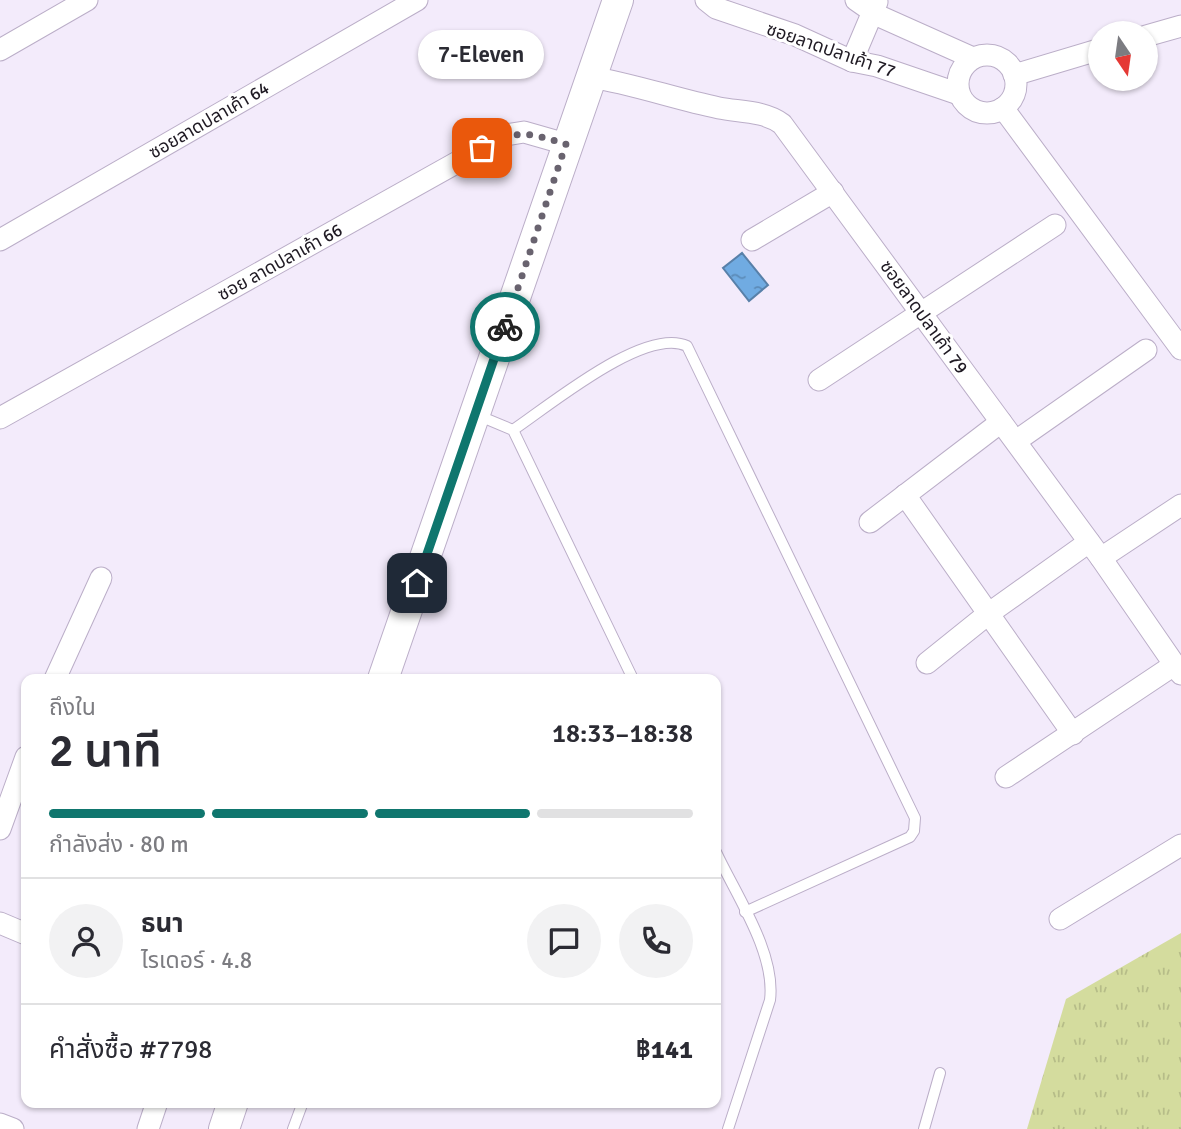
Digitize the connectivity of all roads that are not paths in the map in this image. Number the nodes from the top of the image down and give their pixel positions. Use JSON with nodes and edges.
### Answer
{"nodes":[{"id":1,"x":87,"y":0,"type":"edge"},
{"id":2,"x":417,"y":0,"type":"edge"},
{"id":3,"x":618,"y":0,"type":"edge"},
{"id":4,"x":706,"y":0,"type":"edge"},
{"id":5,"x":856,"y":0,"type":"edge"},
{"id":6,"x":876,"y":6,"type":"edge"},
{"id":7,"x":1181,"y":26,"type":"edge"},
{"id":8,"x":1158,"y":33,"type":"edge"},
{"id":9,"x":0,"y":50,"type":"edge"},
{"id":10,"x":1088,"y":53,"type":"edge"},
{"id":11,"x":973,"y":58,"type":"junction"},
{"id":12,"x":852,"y":61,"type":"junction"},
{"id":13,"x":1014,"y":75,"type":"junction"},
{"id":14,"x":590,"y":77,"type":"junction"},
{"id":15,"x":959,"y":94,"type":"junction"},
{"id":16,"x":1003,"y":108,"type":"junction"},
{"id":17,"x":566,"y":144,"type":"junction"},
{"id":18,"x":833,"y":192,"type":"junction"},
{"id":19,"x":1055,"y":225,"type":"dead end"},
{"id":20,"x":0,"y":240,"type":"edge"},
{"id":21,"x":752,"y":240,"type":"dead end"},
{"id":22,"x":921,"y":313,"type":"junction"},
{"id":23,"x":1181,"y":349,"type":"edge"},
{"id":24,"x":1146,"y":350,"type":"dead end"},
{"id":25,"x":819,"y":380,"type":"dead end"},
{"id":26,"x":477,"y":415,"type":"junction"},
{"id":27,"x":0,"y":418,"type":"edge"},
{"id":28,"x":1001,"y":422,"type":"junction"},
{"id":29,"x":513,"y":430,"type":"junction"},
{"id":30,"x":1016,"y":441,"type":"junction"},
{"id":31,"x":905,"y":495,"type":"junction"},
{"id":32,"x":1181,"y":505,"type":"edge"},
{"id":33,"x":870,"y":522,"type":"dead end"},
{"id":34,"x":1095,"y":550,"type":"junction"},
{"id":35,"x":101,"y":578,"type":"dead end"},
{"id":36,"x":988,"y":614,"type":"junction"},
{"id":37,"x":927,"y":663,"type":"dead end"},
{"id":38,"x":1177,"y":670,"type":"edge"},
{"id":39,"x":57,"y":674,"type":"edge"},
{"id":40,"x":385,"y":674,"type":"edge"},
{"id":41,"x":631,"y":674,"type":"edge"},
{"id":42,"x":1073,"y":734,"type":"junction"},
{"id":43,"x":21,"y":771,"type":"edge"},
{"id":44,"x":1006,"y":776,"type":"dead end"},
{"id":45,"x":0,"y":829,"type":"edge"},
{"id":46,"x":1181,"y":845,"type":"edge"},
{"id":47,"x":721,"y":862,"type":"edge"},
{"id":48,"x":745,"y":912,"type":"junction"},
{"id":49,"x":1060,"y":919,"type":"dead end"},
{"id":50,"x":0,"y":923,"type":"edge"},
{"id":51,"x":21,"y":932,"type":"edge"},
{"id":52,"x":940,"y":1073,"type":"dead end"},
{"id":53,"x":155,"y":1108,"type":"edge"},
{"id":54,"x":231,"y":1108,"type":"edge"},
{"id":55,"x":301,"y":1108,"type":"edge"},
{"id":56,"x":0,"y":1124,"type":"edge"},
{"id":57,"x":13,"y":1129,"type":"edge"},
{"id":58,"x":148,"y":1129,"type":"edge"},
{"id":59,"x":224,"y":1129,"type":"edge"},
{"id":60,"x":293,"y":1129,"type":"edge"},
{"id":61,"x":728,"y":1129,"type":"edge"},
{"id":62,"x":924,"y":1129,"type":"edge"}],
"edges":[{"from":1,"to":9,"type":"street"},
{"from":2,"to":20,"type":"street","name":"ซอยลาดปลาเค้า 64"},
{"from":3,"to":14,"type":"main road"},
{"from":4,"to":12,"type":"street","name":"ซอยลาดปลาเค้า 77"},
{"from":5,"to":6,"type":"street"},
{"from":6,"to":11,"type":"street"},
{"from":6,"to":12,"type":"street"},
{"from":7,"to":8,"type":"street"},
{"from":10,"to":13,"type":"street"},
{"from":11,"to":13,"type":"street"},
{"from":11,"to":15,"type":"street"},
{"from":12,"to":15,"type":"street","name":"ซอยลาดปลาเค้า 77"},
{"from":13,"to":16,"type":"street"},
{"from":14,"to":17,"type":"main road"},
{"from":14,"to":18,"type":"street","name":"ซอยลาดปลาเค้า 79"},
{"from":15,"to":16,"type":"street"},
{"from":16,"to":23,"type":"street"},
{"from":17,"to":26,"type":"main road"},
{"from":17,"to":27,"type":"street","name":"ซอย ลาดปลาเค้า 66"},
{"from":18,"to":21,"type":"street"},
{"from":18,"to":22,"type":"street","name":"ซอยลาดปลาเค้า 79"},
{"from":19,"to":22,"type":"street"},
{"from":22,"to":25,"type":"street"},
{"from":22,"to":28,"type":"street","name":"ซอยลาดปลาเค้า 79"},
{"from":24,"to":30,"type":"street"},
{"from":26,"to":29,"type":"lane"},
{"from":26,"to":40,"type":"main road"},
{"from":28,"to":30,"type":"street","name":"ซอยลาดปลาเค้า 79"},
{"from":28,"to":31,"type":"street"},
{"from":29,"to":41,"type":"lane"},
{"from":29,"to":48,"type":"lane"},
{"from":30,"to":34,"type":"street","name":"ซอยลาดปลาเค้า 79"},
{"from":31,"to":33,"type":"street"},
{"from":31,"to":36,"type":"street"},
{"from":32,"to":34,"type":"street"},
{"from":34,"to":36,"type":"street"},
{"from":34,"to":38,"type":"street","name":"ซอยลาดปลาเค้า 79"},
{"from":35,"to":39,"type":"street"},
{"from":36,"to":37,"type":"street"},
{"from":36,"to":42,"type":"street"},
{"from":38,"to":42,"type":"street"},
{"from":42,"to":44,"type":"street"},
{"from":43,"to":45,"type":"street"},
{"from":46,"to":49,"type":"street"},
{"from":47,"to":48,"type":"lane"},
{"from":48,"to":61,"type":"lane"},
{"from":50,"to":51,"type":"street"},
{"from":52,"to":62,"type":"lane"},
{"from":53,"to":58,"type":"street"},
{"from":54,"to":59,"type":"main road"},
{"from":55,"to":60,"type":"lane"},
{"from":56,"to":57,"type":"street"}]}
